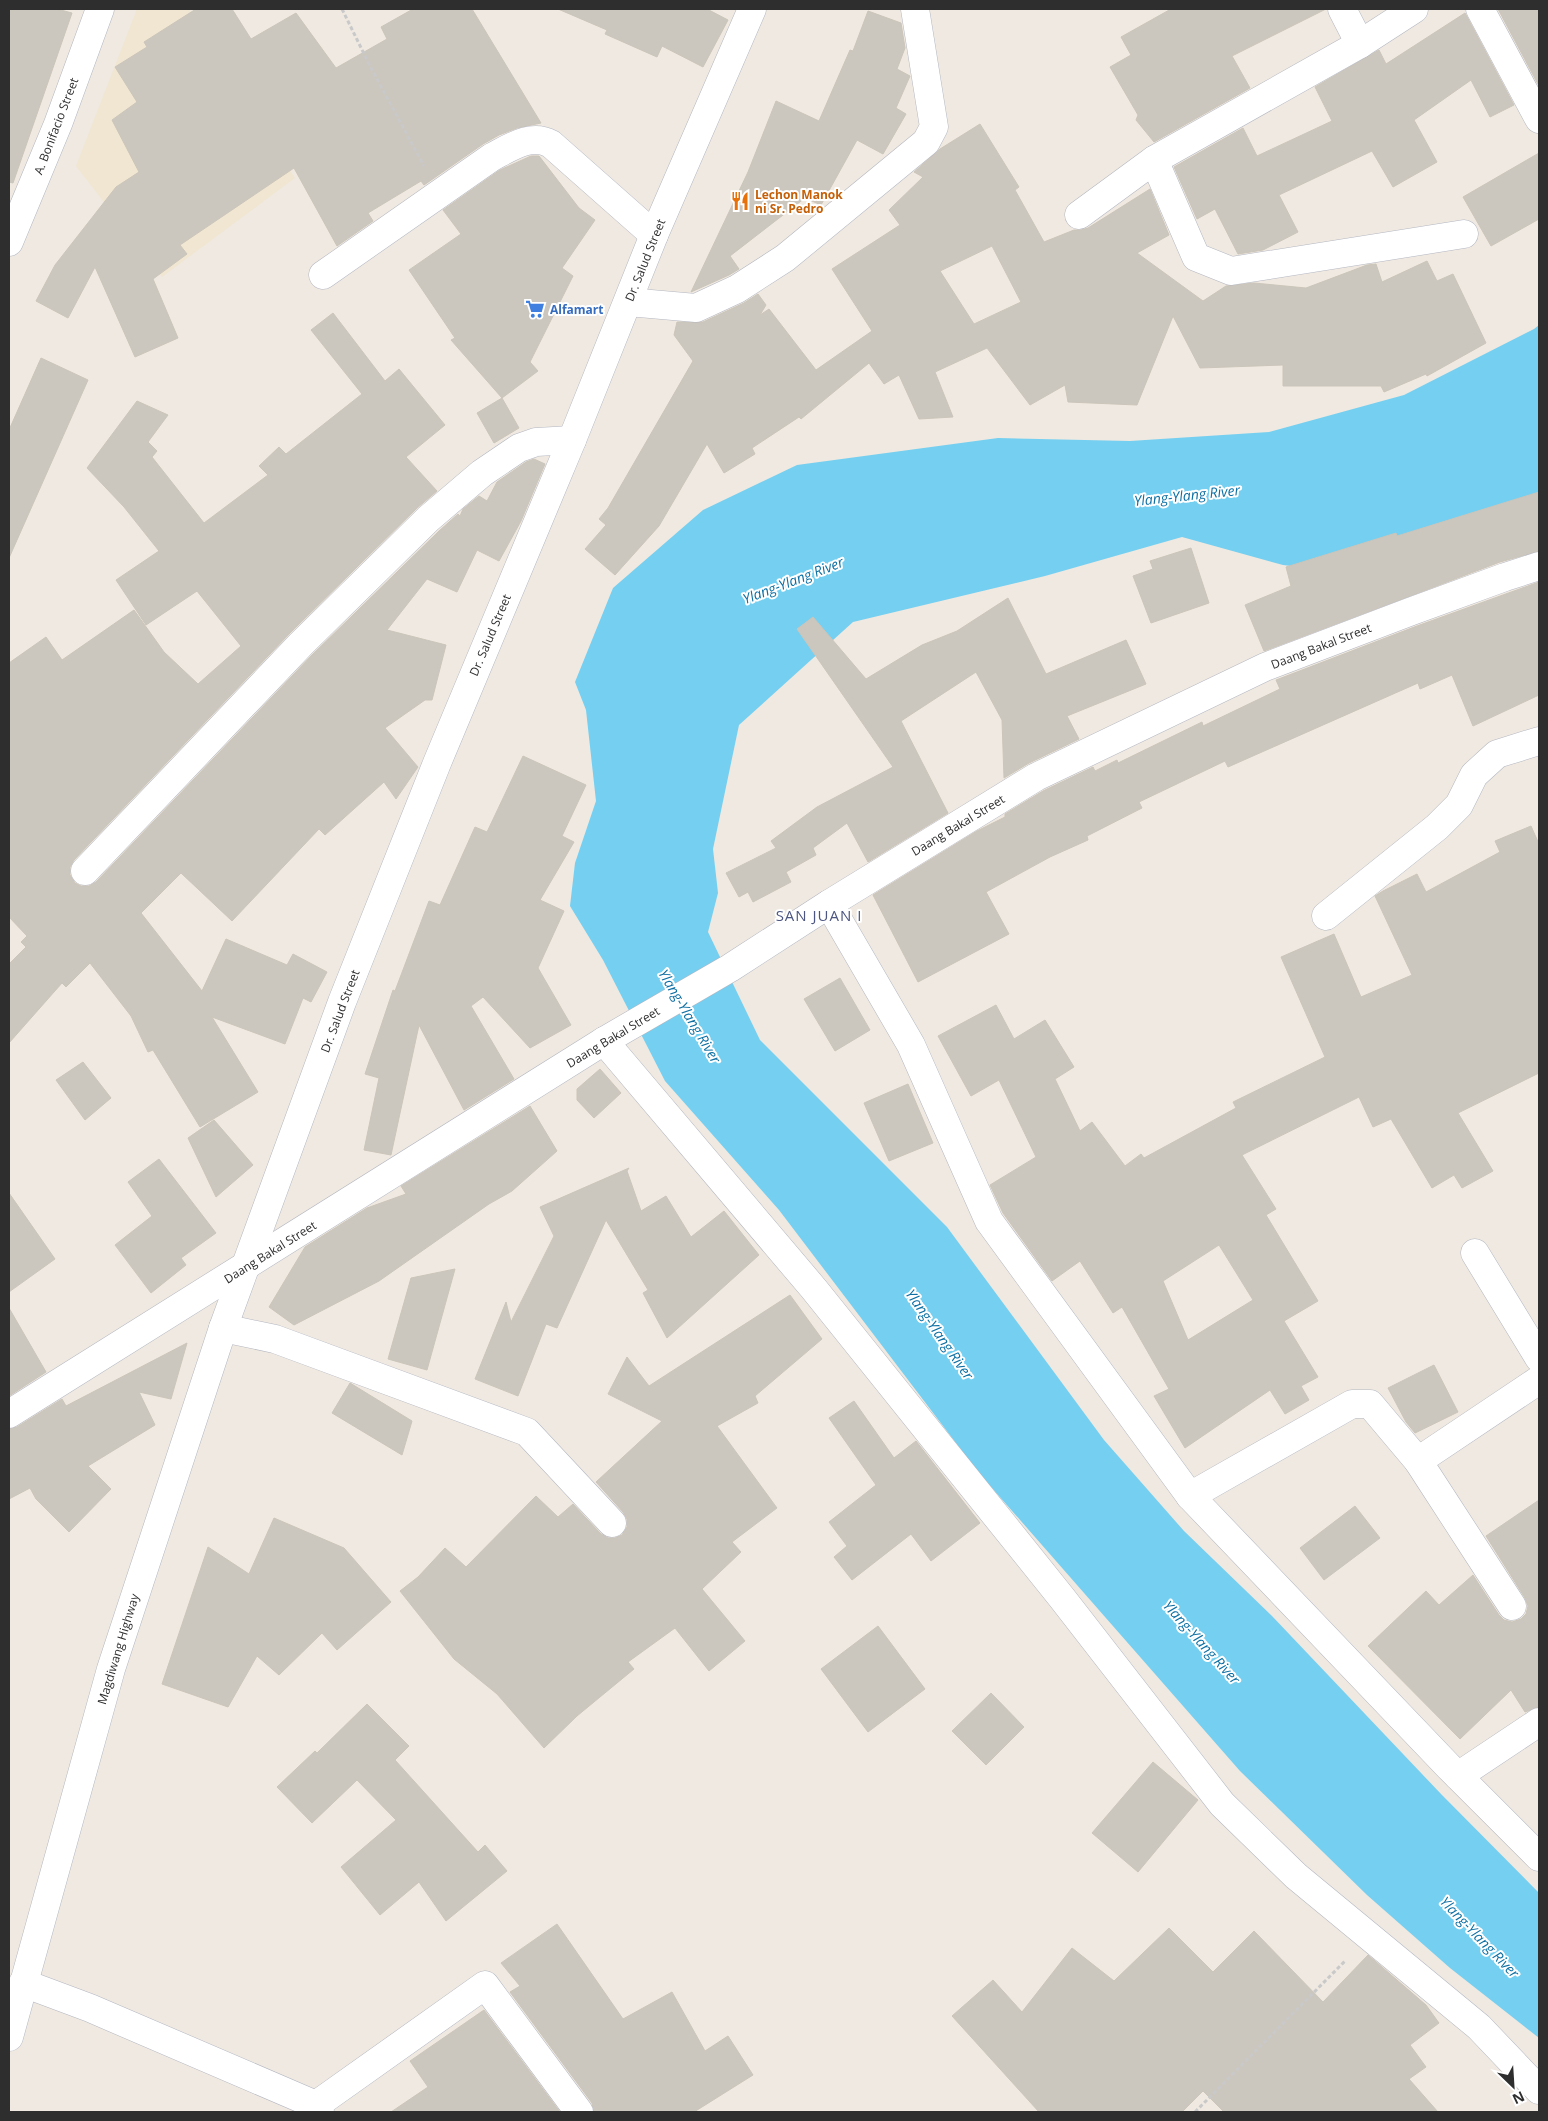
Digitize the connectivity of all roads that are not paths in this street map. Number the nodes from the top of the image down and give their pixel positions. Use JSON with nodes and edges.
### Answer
{"nodes":[{"id":1,"x":100,"y":9,"type":"edge"},
{"id":2,"x":752,"y":9,"type":"edge"},
{"id":3,"x":915,"y":9,"type":"edge"},
{"id":4,"x":1342,"y":9,"type":"edge"},
{"id":5,"x":1414,"y":9,"type":"edge"},
{"id":6,"x":1480,"y":9,"type":"edge"},
{"id":7,"x":1360,"y":44,"type":"junction"},
{"id":8,"x":1539,"y":118,"type":"edge"},
{"id":9,"x":1154,"y":160,"type":"junction"},
{"id":10,"x":1078,"y":215,"type":"dead end"},
{"id":11,"x":1464,"y":234,"type":"dead end"},
{"id":12,"x":654,"y":235,"type":"junction"},
{"id":13,"x":9,"y":242,"type":"edge"},
{"id":14,"x":323,"y":275,"type":"dead end"},
{"id":15,"x":628,"y":302,"type":"junction"},
{"id":16,"x":572,"y":440,"type":"junction"},
{"id":17,"x":1539,"y":566,"type":"edge"},
{"id":18,"x":1539,"y":741,"type":"edge"},
{"id":19,"x":85,"y":871,"type":"dead end"},
{"id":20,"x":829,"y":904,"type":"junction"},
{"id":21,"x":1326,"y":916,"type":"dead end"},
{"id":22,"x":611,"y":1037,"type":"junction"},
{"id":23,"x":1475,"y":1253,"type":"dead end"},
{"id":24,"x":245,"y":1267,"type":"junction"},
{"id":25,"x":223,"y":1328,"type":"junction"},
{"id":26,"x":1539,"y":1358,"type":"edge"},
{"id":27,"x":1539,"y":1380,"type":"edge"},
{"id":28,"x":9,"y":1414,"type":"edge"},
{"id":29,"x":1418,"y":1462,"type":"junction"},
{"id":30,"x":1190,"y":1496,"type":"junction"},
{"id":31,"x":612,"y":1523,"type":"dead end"},
{"id":32,"x":1512,"y":1606,"type":"dead end"},
{"id":33,"x":1539,"y":1722,"type":"edge"},
{"id":34,"x":1458,"y":1776,"type":"junction"},
{"id":35,"x":1539,"y":1857,"type":"edge"},
{"id":36,"x":23,"y":1983,"type":"junction"},
{"id":37,"x":9,"y":2037,"type":"edge"},
{"id":38,"x":1539,"y":2090,"type":"edge"},
{"id":39,"x":318,"y":2109,"type":"edge"},
{"id":40,"x":578,"y":2112,"type":"edge"}],
"edges":[{"from":1,"to":13,"type":"street","name":"A. Bonifacio Street"},
{"from":2,"to":12,"type":"street","name":"Dr. Salud Street"},
{"from":3,"to":15,"type":"street"},
{"from":4,"to":7,"type":"street"},
{"from":5,"to":7,"type":"street"},
{"from":6,"to":8,"type":"street"},
{"from":7,"to":9,"type":"street"},
{"from":9,"to":10,"type":"street"},
{"from":9,"to":11,"type":"street"},
{"from":12,"to":14,"type":"street"},
{"from":12,"to":15,"type":"street","name":"Dr. Salud Street"},
{"from":15,"to":16,"type":"street","name":"Dr. Salud Street"},
{"from":16,"to":19,"type":"street"},
{"from":16,"to":24,"type":"street","name":"Dr. Salud Street"},
{"from":17,"to":20,"type":"street","name":"Daang Bakal Street"},
{"from":18,"to":21,"type":"street"},
{"from":20,"to":22,"type":"street","name":"Daang Bakal Street"},
{"from":20,"to":30,"type":"street"},
{"from":22,"to":24,"type":"street","name":"Daang Bakal Street"},
{"from":22,"to":38,"type":"street"},
{"from":23,"to":26,"type":"street"},
{"from":24,"to":25,"type":"street","name":"Magdiwang Highway"},
{"from":24,"to":28,"type":"street","name":"Daang Bakal Street"},
{"from":25,"to":31,"type":"street"},
{"from":25,"to":36,"type":"street","name":"Magdiwang Highway"},
{"from":27,"to":29,"type":"street"},
{"from":29,"to":30,"type":"street"},
{"from":29,"to":32,"type":"street"},
{"from":30,"to":34,"type":"street"},
{"from":33,"to":34,"type":"street"},
{"from":34,"to":35,"type":"street"},
{"from":36,"to":37,"type":"street","name":"Magdiwang Highway"},
{"from":36,"to":39,"type":"street"},
{"from":39,"to":40,"type":"street"}]}
